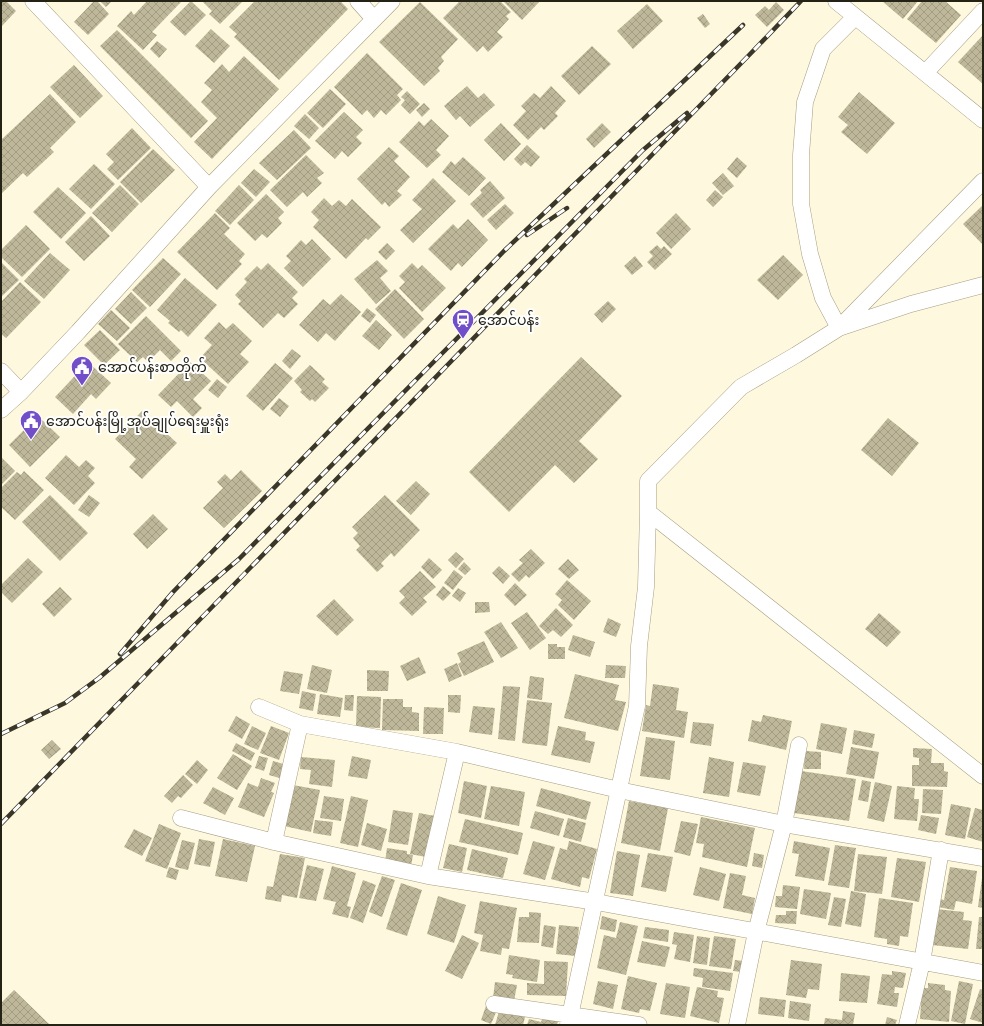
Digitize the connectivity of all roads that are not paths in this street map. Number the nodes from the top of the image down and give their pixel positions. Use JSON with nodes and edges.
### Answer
{"nodes":[{"id":1,"x":33,"y":1,"type":"edge"},
{"id":2,"x":358,"y":1,"type":"edge"},
{"id":3,"x":392,"y":1,"type":"edge"},
{"id":4,"x":836,"y":1,"type":"edge"},
{"id":5,"x":983,"y":11,"type":"edge"},
{"id":6,"x":855,"y":16,"type":"junction"},
{"id":7,"x":374,"y":18,"type":"junction"},
{"id":8,"x":926,"y":72,"type":"junction"},
{"id":9,"x":983,"y":120,"type":"edge"},
{"id":10,"x":983,"y":181,"type":"edge"},
{"id":11,"x":209,"y":187,"type":"junction"},
{"id":12,"x":983,"y":285,"type":"edge"},
{"id":13,"x":839,"y":328,"type":"junction"},
{"id":14,"x":1,"y":371,"type":"edge"},
{"id":15,"x":21,"y":392,"type":"junction"},
{"id":16,"x":1,"y":410,"type":"edge"},
{"id":17,"x":648,"y":512,"type":"junction"},
{"id":18,"x":260,"y":707,"type":"dead end"},
{"id":19,"x":300,"y":724,"type":"junction"},
{"id":20,"x":799,"y":745,"type":"dead end"},
{"id":21,"x":457,"y":752,"type":"junction"},
{"id":22,"x":983,"y":776,"type":"edge"},
{"id":23,"x":619,"y":790,"type":"junction"},
{"id":24,"x":181,"y":818,"type":"dead end"},
{"id":25,"x":784,"y":824,"type":"junction"},
{"id":26,"x":274,"y":842,"type":"junction"},
{"id":27,"x":941,"y":850,"type":"junction"},
{"id":28,"x":983,"y":858,"type":"edge"},
{"id":29,"x":428,"y":876,"type":"junction"},
{"id":30,"x":596,"y":902,"type":"junction"},
{"id":31,"x":756,"y":932,"type":"junction"},
{"id":32,"x":922,"y":962,"type":"junction"},
{"id":33,"x":983,"y":973,"type":"edge"},
{"id":34,"x":494,"y":1004,"type":"dead end"},
{"id":35,"x":570,"y":1020,"type":"edge"},
{"id":36,"x":640,"y":1025,"type":"edge"},
{"id":37,"x":737,"y":1025,"type":"edge"},
{"id":38,"x":907,"y":1025,"type":"edge"}],
"edges":[{"from":1,"to":11,"type":"street"},
{"from":2,"to":7,"type":"street"},
{"from":3,"to":7,"type":"street"},
{"from":4,"to":6,"type":"street"},
{"from":5,"to":8,"type":"street"},
{"from":6,"to":8,"type":"street"},
{"from":6,"to":13,"type":"street"},
{"from":7,"to":11,"type":"street"},
{"from":8,"to":9,"type":"street"},
{"from":10,"to":13,"type":"street"},
{"from":11,"to":15,"type":"street"},
{"from":12,"to":13,"type":"street"},
{"from":13,"to":17,"type":"street"},
{"from":14,"to":15,"type":"street"},
{"from":15,"to":16,"type":"street"},
{"from":17,"to":22,"type":"street"},
{"from":17,"to":23,"type":"street"},
{"from":18,"to":19,"type":"street"},
{"from":19,"to":21,"type":"street"},
{"from":19,"to":26,"type":"street"},
{"from":20,"to":25,"type":"street"},
{"from":21,"to":23,"type":"street"},
{"from":21,"to":29,"type":"street"},
{"from":23,"to":25,"type":"street"},
{"from":23,"to":30,"type":"street"},
{"from":24,"to":26,"type":"street"},
{"from":25,"to":27,"type":"street"},
{"from":25,"to":31,"type":"street"},
{"from":26,"to":29,"type":"street"},
{"from":27,"to":28,"type":"street"},
{"from":27,"to":32,"type":"street"},
{"from":29,"to":30,"type":"street"},
{"from":30,"to":31,"type":"street"},
{"from":30,"to":35,"type":"street"},
{"from":31,"to":32,"type":"street"},
{"from":31,"to":37,"type":"street"},
{"from":32,"to":33,"type":"street"},
{"from":32,"to":38,"type":"street"},
{"from":34,"to":35,"type":"street"},
{"from":35,"to":36,"type":"street"}]}
